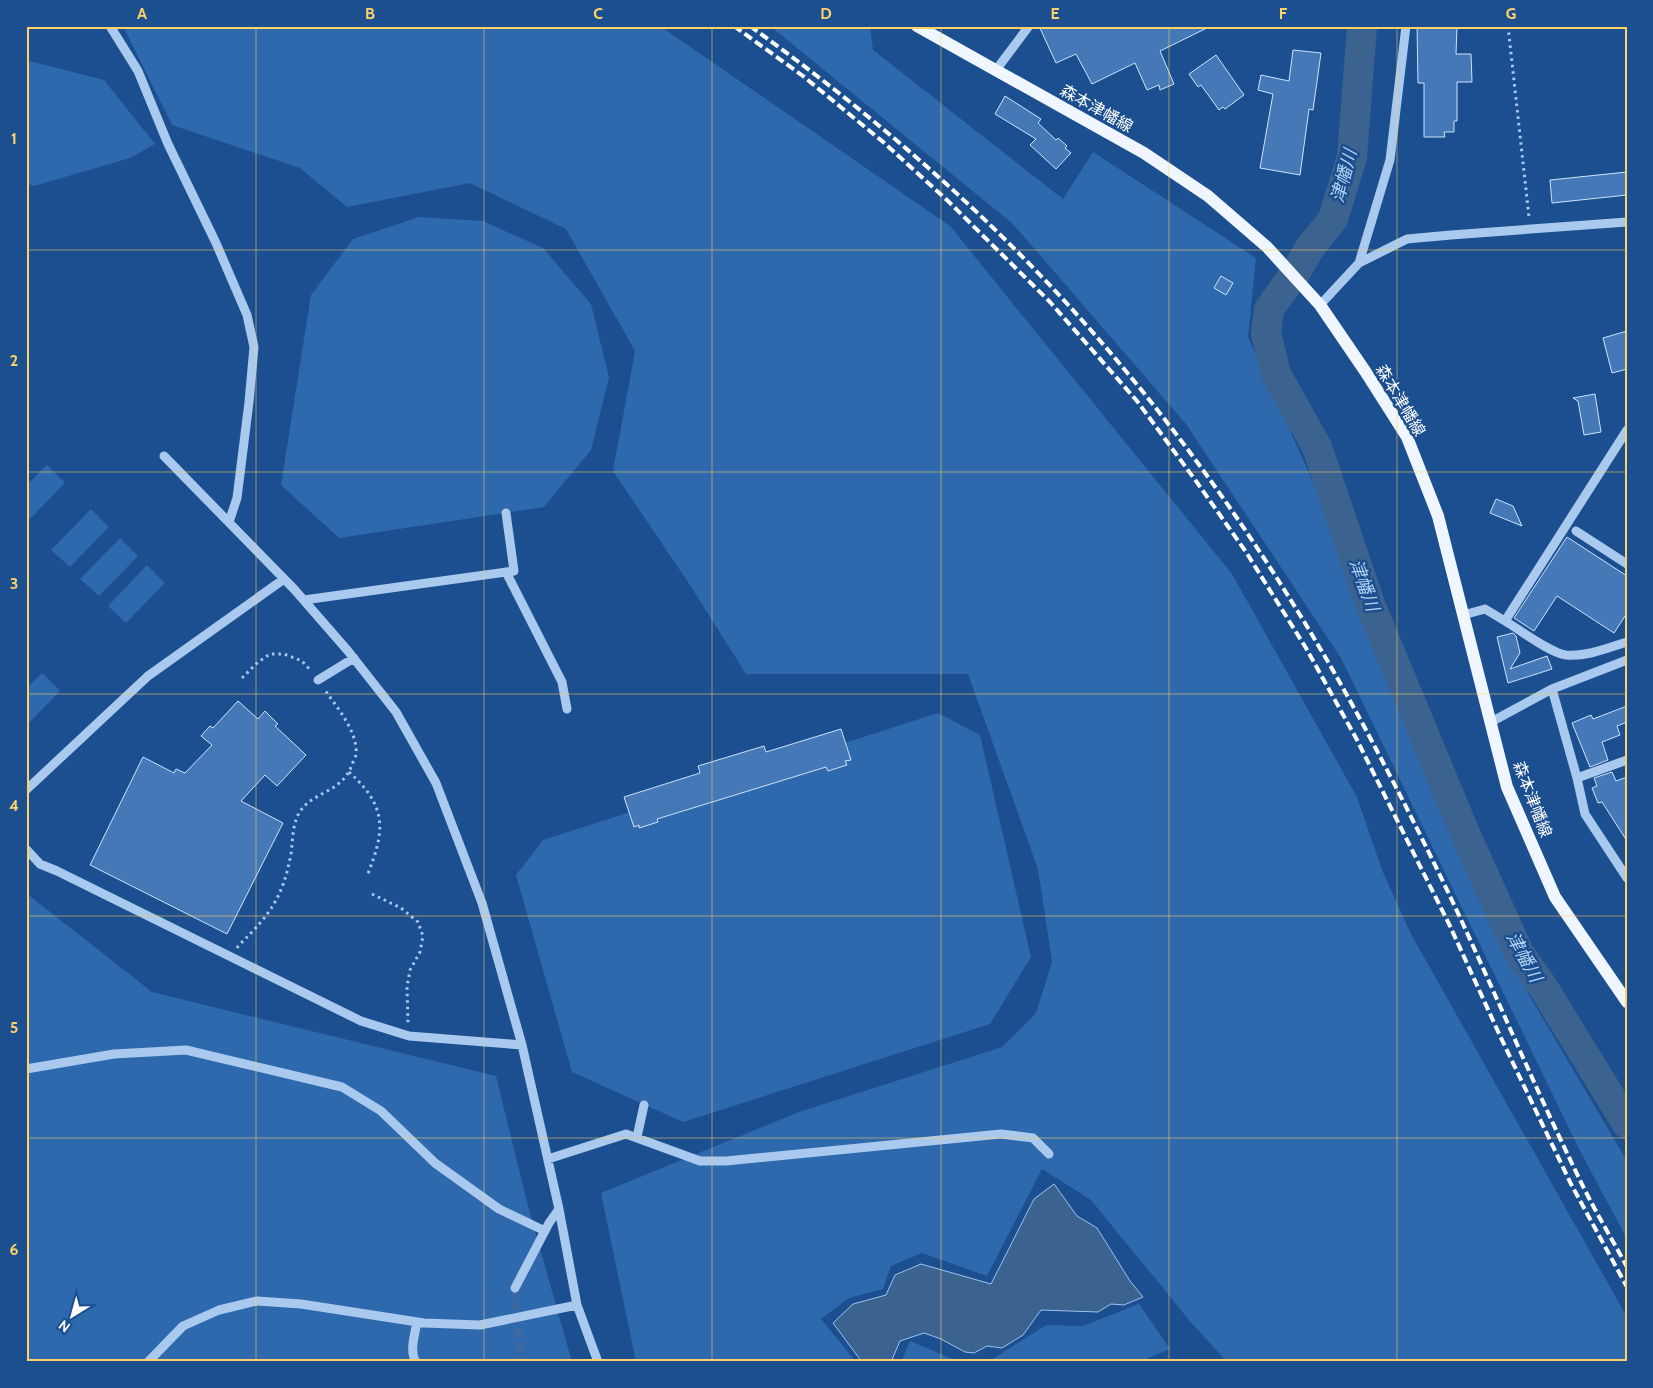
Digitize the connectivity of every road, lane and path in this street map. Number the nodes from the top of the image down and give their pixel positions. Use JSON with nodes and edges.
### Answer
{"nodes":[{"id":1,"x":110,"y":26,"type":"edge"},
{"id":2,"x":917,"y":26,"type":"edge"},
{"id":3,"x":1029,"y":26,"type":"edge"},
{"id":4,"x":1406,"y":26,"type":"edge"},
{"id":5,"x":1508,"y":26,"type":"edge"},
{"id":6,"x":996,"y":70,"type":"junction"},
{"id":7,"x":1627,"y":222,"type":"edge"},
{"id":8,"x":1531,"y":229,"type":"junction"},
{"id":9,"x":1359,"y":263,"type":"junction"},
{"id":10,"x":1320,"y":305,"type":"junction"},
{"id":11,"x":1627,"y":430,"type":"edge"},
{"id":12,"x":164,"y":456,"type":"dead end"},
{"id":13,"x":506,"y":513,"type":"dead end"},
{"id":14,"x":230,"y":522,"type":"junction"},
{"id":15,"x":1576,"y":531,"type":"dead end"},
{"id":16,"x":1627,"y":564,"type":"edge"},
{"id":17,"x":506,"y":572,"type":"junction"},
{"id":18,"x":284,"y":579,"type":"junction"},
{"id":19,"x":304,"y":600,"type":"junction"},
{"id":20,"x":1463,"y":615,"type":"junction"},
{"id":21,"x":1505,"y":621,"type":"junction"},
{"id":22,"x":1627,"y":642,"type":"edge"},
{"id":23,"x":354,"y":658,"type":"junction"},
{"id":24,"x":1627,"y":660,"type":"edge"},
{"id":25,"x":242,"y":678,"type":"dead end"},
{"id":26,"x":318,"y":680,"type":"junction"},
{"id":27,"x":1552,"y":690,"type":"junction"},
{"id":28,"x":567,"y":709,"type":"dead end"},
{"id":29,"x":1491,"y":722,"type":"junction"},
{"id":30,"x":1627,"y":760,"type":"edge"},
{"id":31,"x":349,"y":772,"type":"junction"},
{"id":32,"x":1577,"y":778,"type":"junction"},
{"id":33,"x":26,"y":790,"type":"edge"},
{"id":34,"x":26,"y":849,"type":"edge"},
{"id":35,"x":367,"y":876,"type":"dead end"},
{"id":36,"x":1627,"y":878,"type":"edge"},
{"id":37,"x":372,"y":894,"type":"dead end"},
{"id":38,"x":233,"y":958,"type":"junction"},
{"id":39,"x":1627,"y":1002,"type":"edge"},
{"id":40,"x":408,"y":1036,"type":"junction"},
{"id":41,"x":522,"y":1045,"type":"junction"},
{"id":42,"x":26,"y":1069,"type":"edge"},
{"id":43,"x":644,"y":1105,"type":"dead end"},
{"id":44,"x":637,"y":1137,"type":"junction"},
{"id":45,"x":1049,"y":1154,"type":"dead end"},
{"id":46,"x":548,"y":1159,"type":"junction"},
{"id":47,"x":559,"y":1209,"type":"junction"},
{"id":48,"x":545,"y":1231,"type":"junction"},
{"id":49,"x":515,"y":1288,"type":"tunnel mouth"},
{"id":50,"x":577,"y":1305,"type":"junction"},
{"id":51,"x":416,"y":1322,"type":"junction"},
{"id":52,"x":148,"y":1362,"type":"edge"},
{"id":53,"x":416,"y":1362,"type":"edge"},
{"id":54,"x":598,"y":1362,"type":"edge"}],
"edges":[{"from":1,"to":14,"type":"street"},
{"from":2,"to":6,"type":"main road","name":"森本津幡線"},
{"from":3,"to":6,"type":"street"},
{"from":4,"to":9,"type":"street"},
{"from":5,"to":8,"type":"path"},
{"from":6,"to":10,"type":"main road","name":"森本津幡線"},
{"from":7,"to":8,"type":"street"},
{"from":8,"to":9,"type":"street"},
{"from":9,"to":10,"type":"street"},
{"from":10,"to":20,"type":"main road","name":"森本津幡線"},
{"from":11,"to":21,"type":"street"},
{"from":12,"to":14,"type":"street"},
{"from":13,"to":17,"type":"street"},
{"from":14,"to":18,"type":"street"},
{"from":15,"to":16,"type":"street"},
{"from":17,"to":19,"type":"street"},
{"from":17,"to":28,"type":"street"},
{"from":18,"to":19,"type":"street"},
{"from":18,"to":33,"type":"street"},
{"from":19,"to":23,"type":"street"},
{"from":20,"to":21,"type":"street"},
{"from":20,"to":29,"type":"main road","name":"森本津幡線"},
{"from":21,"to":22,"type":"street"},
{"from":23,"to":26,"type":"street"},
{"from":23,"to":41,"type":"street"},
{"from":24,"to":27,"type":"street"},
{"from":25,"to":26,"type":"path"},
{"from":26,"to":31,"type":"path"},
{"from":27,"to":29,"type":"street"},
{"from":27,"to":32,"type":"street"},
{"from":29,"to":39,"type":"main road","name":"森本津幡線"},
{"from":30,"to":32,"type":"street"},
{"from":31,"to":35,"type":"path"},
{"from":31,"to":38,"type":"path"},
{"from":32,"to":36,"type":"street"},
{"from":34,"to":38,"type":"street"},
{"from":37,"to":40,"type":"path"},
{"from":38,"to":40,"type":"street"},
{"from":40,"to":41,"type":"street"},
{"from":41,"to":46,"type":"street"},
{"from":42,"to":48,"type":"street"},
{"from":43,"to":44,"type":"street"},
{"from":44,"to":45,"type":"street"},
{"from":44,"to":46,"type":"street"},
{"from":46,"to":47,"type":"street"},
{"from":47,"to":48,"type":"street"},
{"from":47,"to":50,"type":"street"},
{"from":48,"to":49,"type":"street"},
{"from":50,"to":51,"type":"street"},
{"from":50,"to":54,"type":"street"},
{"from":51,"to":52,"type":"street"},
{"from":51,"to":53,"type":"street"}]}
